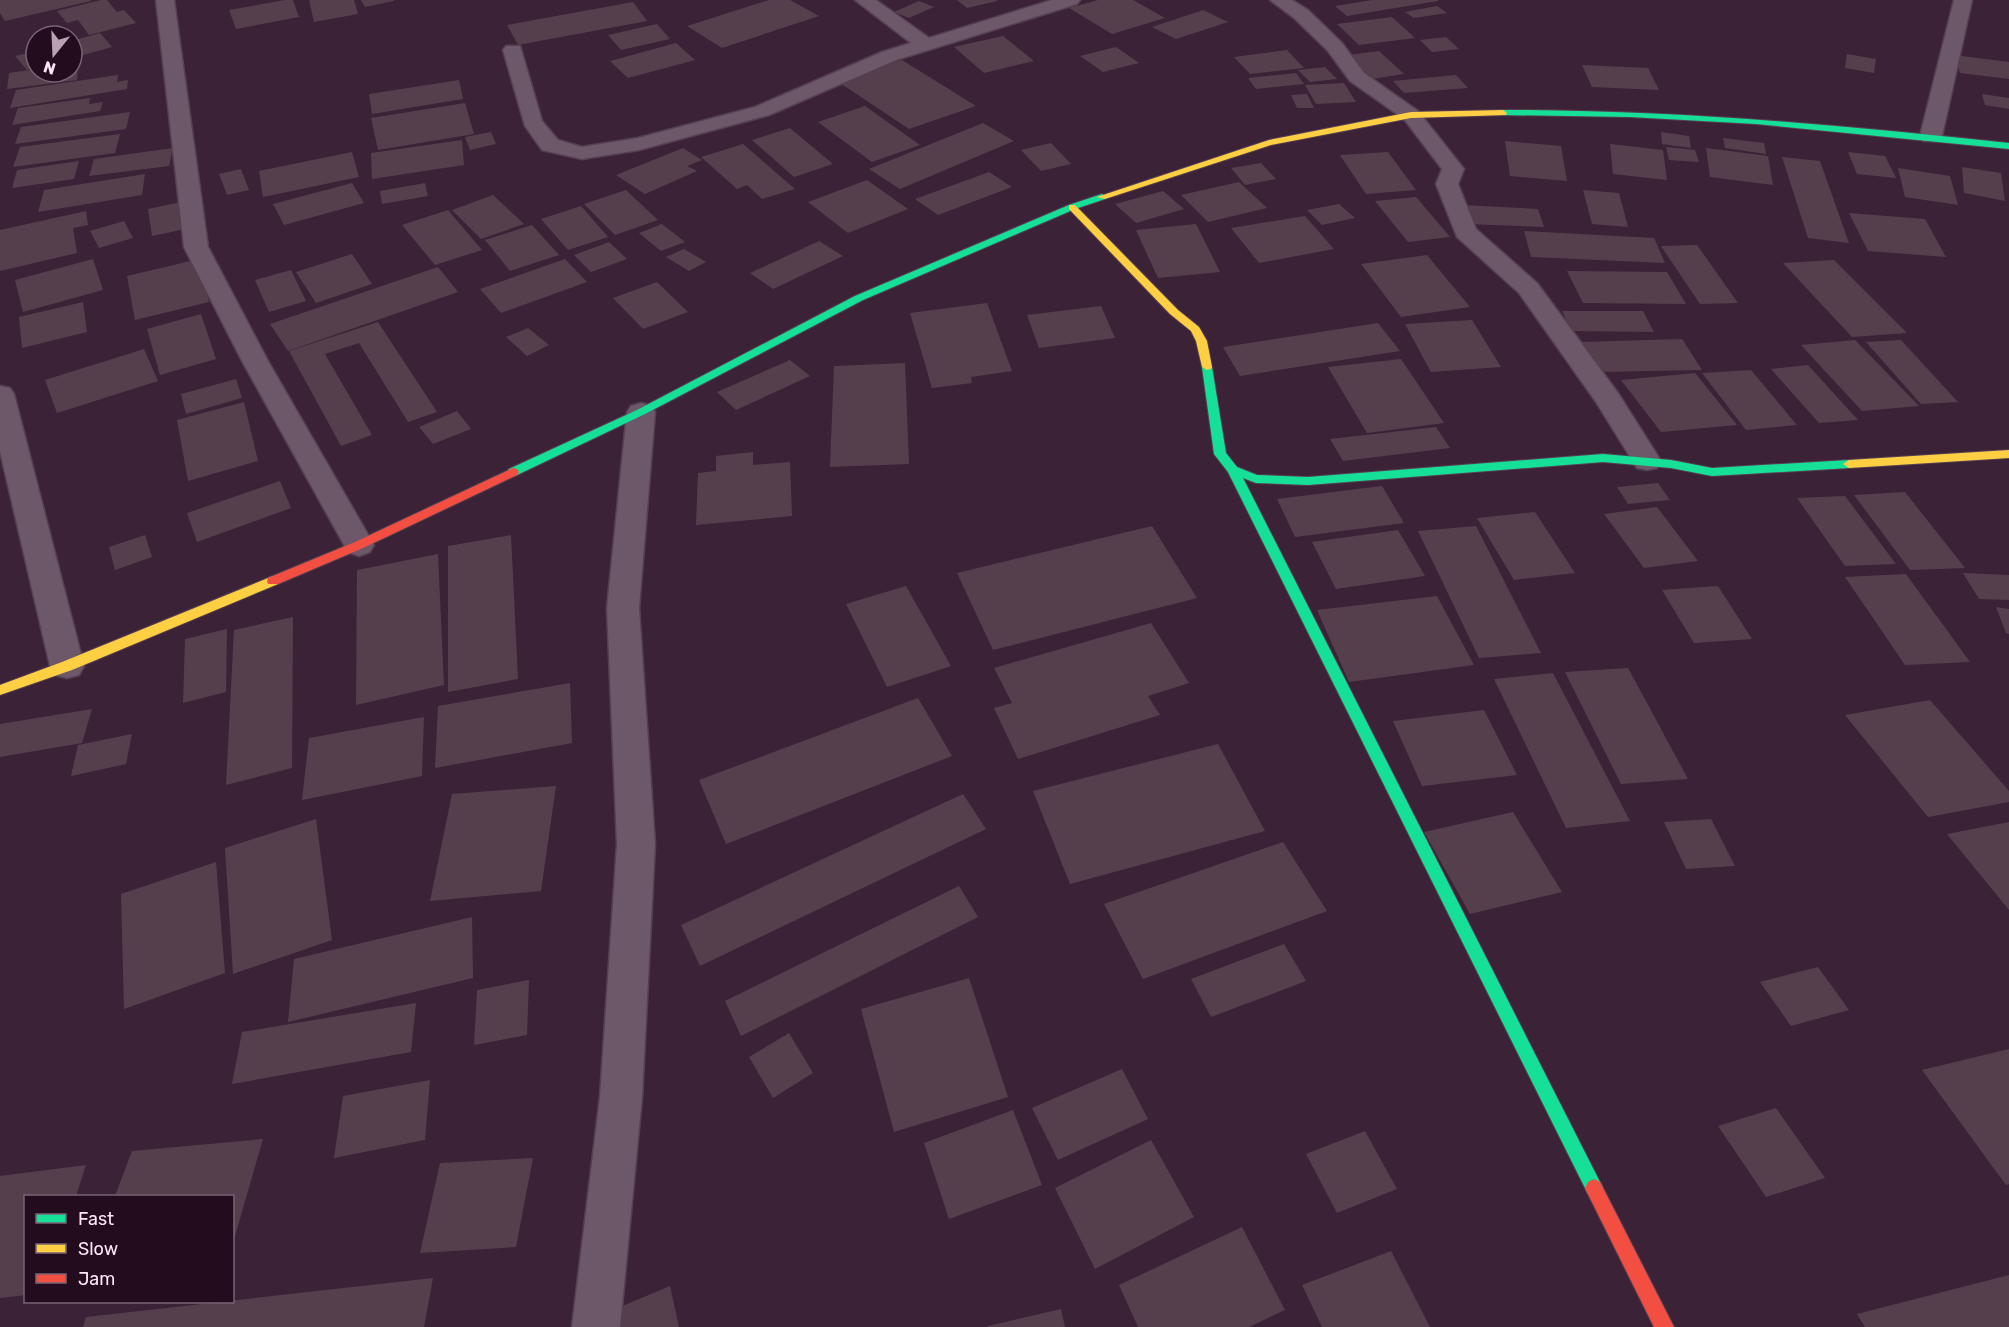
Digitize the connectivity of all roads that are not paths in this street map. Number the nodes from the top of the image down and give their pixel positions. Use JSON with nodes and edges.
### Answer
{"nodes":[{"id":1,"x":165,"y":0,"type":"edge"},
{"id":2,"x":864,"y":0,"type":"edge"},
{"id":3,"x":1071,"y":0,"type":"edge"},
{"id":4,"x":1280,"y":0,"type":"edge"},
{"id":5,"x":1963,"y":0,"type":"edge"},
{"id":6,"x":928,"y":46,"type":"junction"},
{"id":7,"x":513,"y":50,"type":"dead end"},
{"id":8,"x":1411,"y":115,"type":"junction"},
{"id":9,"x":1931,"y":136,"type":"junction"},
{"id":10,"x":2009,"y":146,"type":"edge"},
{"id":11,"x":1072,"y":207,"type":"junction"},
{"id":12,"x":0,"y":394,"type":"edge"},
{"id":13,"x":641,"y":412,"type":"junction"},
{"id":14,"x":2009,"y":454,"type":"edge"},
{"id":15,"x":1647,"y":461,"type":"junction"},
{"id":16,"x":1233,"y":470,"type":"junction"},
{"id":17,"x":359,"y":545,"type":"junction"},
{"id":18,"x":67,"y":666,"type":"junction"},
{"id":19,"x":0,"y":690,"type":"edge"},
{"id":20,"x":596,"y":1327,"type":"edge"},
{"id":21,"x":1664,"y":1327,"type":"edge"}],
"edges":[{"from":1,"to":17,"type":"street"},
{"from":2,"to":6,"type":"street"},
{"from":3,"to":6,"type":"street"},
{"from":4,"to":8,"type":"street"},
{"from":5,"to":9,"type":"street"},
{"from":6,"to":7,"type":"street"},
{"from":8,"to":9,"type":"street"},
{"from":8,"to":11,"type":"street"},
{"from":8,"to":15,"type":"street"},
{"from":9,"to":10,"type":"street"},
{"from":11,"to":13,"type":"street"},
{"from":11,"to":16,"type":"street"},
{"from":12,"to":18,"type":"street"},
{"from":13,"to":17,"type":"street"},
{"from":13,"to":20,"type":"street"},
{"from":14,"to":15,"type":"street"},
{"from":15,"to":16,"type":"street"},
{"from":16,"to":21,"type":"street"},
{"from":17,"to":18,"type":"street"},
{"from":18,"to":19,"type":"street"}]}
